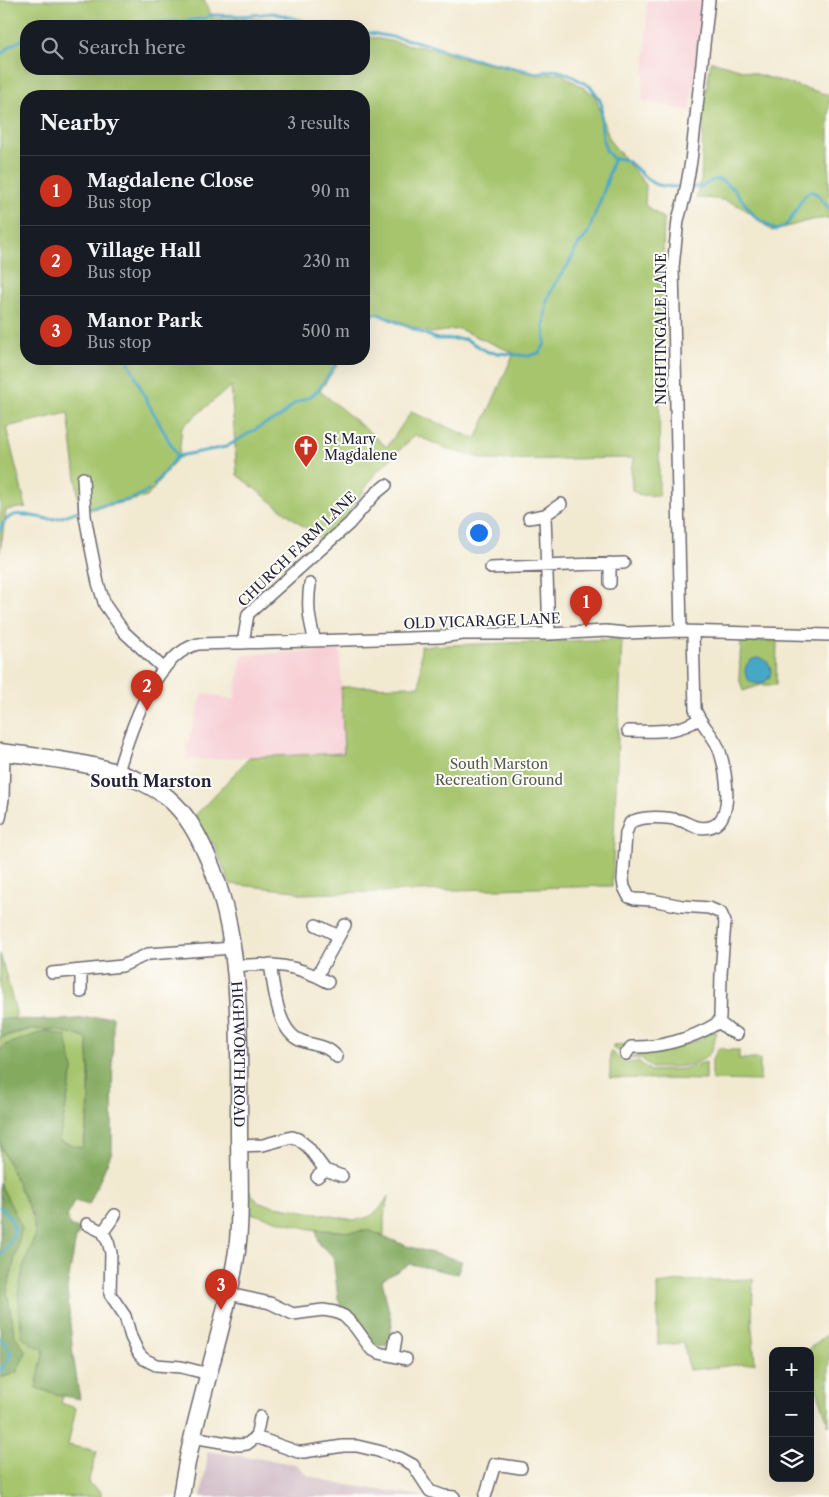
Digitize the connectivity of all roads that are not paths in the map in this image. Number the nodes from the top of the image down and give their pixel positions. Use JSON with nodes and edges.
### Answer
{"nodes":[{"id":1,"x":709,"y":0,"type":"edge"},
{"id":2,"x":83,"y":478,"type":"dead end"},
{"id":3,"x":386,"y":484,"type":"dead end"},
{"id":4,"x":561,"y":504,"type":"dead end"},
{"id":5,"x":545,"y":515,"type":"junction"},
{"id":6,"x":530,"y":518,"type":"dead end"},
{"id":7,"x":610,"y":563,"type":"junction"},
{"id":8,"x":624,"y":563,"type":"dead end"},
{"id":9,"x":548,"y":566,"type":"junction"},
{"id":10,"x":491,"y":568,"type":"dead end"},
{"id":11,"x":610,"y":583,"type":"dead end"},
{"id":12,"x":310,"y":584,"type":"dead end"},
{"id":13,"x":687,"y":632,"type":"junction"},
{"id":14,"x":550,"y":634,"type":"junction"},
{"id":15,"x":829,"y":635,"type":"edge"},
{"id":16,"x":315,"y":642,"type":"junction"},
{"id":17,"x":243,"y":643,"type":"junction"},
{"id":18,"x":164,"y":669,"type":"junction"},
{"id":19,"x":698,"y":719,"type":"junction"},
{"id":20,"x":628,"y":731,"type":"dead end"},
{"id":21,"x":2,"y":753,"type":"edge"},
{"id":22,"x":118,"y":772,"type":"junction"},
{"id":23,"x":0,"y":818,"type":"edge"},
{"id":24,"x":316,"y":925,"type":"dead end"},
{"id":25,"x":345,"y":925,"type":"dead end"},
{"id":26,"x":339,"y":936,"type":"junction"},
{"id":27,"x":234,"y":948,"type":"junction"},
{"id":28,"x":270,"y":964,"type":"junction"},
{"id":29,"x":236,"y":966,"type":"junction"},
{"id":30,"x":81,"y":971,"type":"junction"},
{"id":31,"x":52,"y":973,"type":"dead end"},
{"id":32,"x":317,"y":976,"type":"junction"},
{"id":33,"x":328,"y":982,"type":"dead end"},
{"id":34,"x":81,"y":992,"type":"dead end"},
{"id":35,"x":719,"y":1022,"type":"junction"},
{"id":36,"x":737,"y":1034,"type":"dead end"},
{"id":37,"x":334,"y":1048,"type":"dead end"},
{"id":38,"x":626,"y":1054,"type":"dead end"},
{"id":39,"x":239,"y":1146,"type":"junction"},
{"id":40,"x":342,"y":1176,"type":"dead end"},
{"id":41,"x":114,"y":1215,"type":"dead end"},
{"id":42,"x":87,"y":1224,"type":"dead end"},
{"id":43,"x":103,"y":1232,"type":"junction"},
{"id":44,"x":229,"y":1294,"type":"junction"},
{"id":45,"x":396,"y":1338,"type":"dead end"},
{"id":46,"x":393,"y":1356,"type":"junction"},
{"id":47,"x":406,"y":1359,"type":"dead end"},
{"id":48,"x":210,"y":1374,"type":"junction"},
{"id":49,"x":260,"y":1417,"type":"dead end"},
{"id":50,"x":192,"y":1437,"type":"junction"},
{"id":51,"x":256,"y":1437,"type":"junction"},
{"id":52,"x":520,"y":1468,"type":"dead end"},
{"id":53,"x":449,"y":1496,"type":"edge"},
{"id":54,"x":181,"y":1497,"type":"edge"},
{"id":55,"x":485,"y":1497,"type":"edge"}],
"edges":[{"from":1,"to":13,"type":"street","name":"NIGHTINGALE LANE"},
{"from":2,"to":18,"type":"street"},
{"from":3,"to":17,"type":"street","name":"CHURCH FARM LANE"},
{"from":4,"to":5,"type":"street"},
{"from":5,"to":6,"type":"street"},
{"from":5,"to":9,"type":"street"},
{"from":7,"to":8,"type":"street"},
{"from":7,"to":9,"type":"street"},
{"from":7,"to":11,"type":"street"},
{"from":9,"to":10,"type":"street"},
{"from":9,"to":14,"type":"street"},
{"from":12,"to":16,"type":"street"},
{"from":13,"to":14,"type":"street","name":"OLD VICARAGE LANE"},
{"from":13,"to":15,"type":"street","name":"OLD VICARAGE LANE"},
{"from":13,"to":19,"type":"street","name":"NIGHTINGALE LANE"},
{"from":14,"to":16,"type":"street","name":"OLD VICARAGE LANE"},
{"from":16,"to":17,"type":"street","name":"OLD VICARAGE LANE"},
{"from":17,"to":18,"type":"street","name":"OLD VICARAGE LANE"},
{"from":18,"to":22,"type":"street","name":"OLD VICARAGE LANE"},
{"from":19,"to":20,"type":"street"},
{"from":19,"to":35,"type":"street"},
{"from":21,"to":22,"type":"street","name":"HIGHWORTH ROAD"},
{"from":21,"to":23,"type":"street"},
{"from":22,"to":27,"type":"street","name":"HIGHWORTH ROAD"},
{"from":24,"to":26,"type":"street"},
{"from":25,"to":26,"type":"street"},
{"from":26,"to":32,"type":"street"},
{"from":27,"to":29,"type":"street","name":"HIGHWORTH ROAD"},
{"from":27,"to":30,"type":"street"},
{"from":28,"to":29,"type":"street"},
{"from":28,"to":32,"type":"street"},
{"from":28,"to":37,"type":"street"},
{"from":29,"to":39,"type":"street","name":"HIGHWORTH ROAD"},
{"from":30,"to":31,"type":"street"},
{"from":30,"to":34,"type":"street"},
{"from":32,"to":33,"type":"street"},
{"from":35,"to":36,"type":"street"},
{"from":35,"to":38,"type":"street"},
{"from":39,"to":40,"type":"street"},
{"from":39,"to":44,"type":"street","name":"HIGHWORTH ROAD"},
{"from":41,"to":43,"type":"street"},
{"from":42,"to":43,"type":"street"},
{"from":43,"to":48,"type":"street"},
{"from":44,"to":46,"type":"street"},
{"from":44,"to":48,"type":"street","name":"HIGHWORTH ROAD"},
{"from":45,"to":46,"type":"street"},
{"from":46,"to":47,"type":"street"},
{"from":48,"to":50,"type":"street","name":"HIGHWORTH ROAD"},
{"from":49,"to":51,"type":"street"},
{"from":50,"to":51,"type":"street"},
{"from":50,"to":54,"type":"street","name":"HIGHWORTH ROAD"},
{"from":51,"to":53,"type":"street"},
{"from":52,"to":55,"type":"street"}]}
